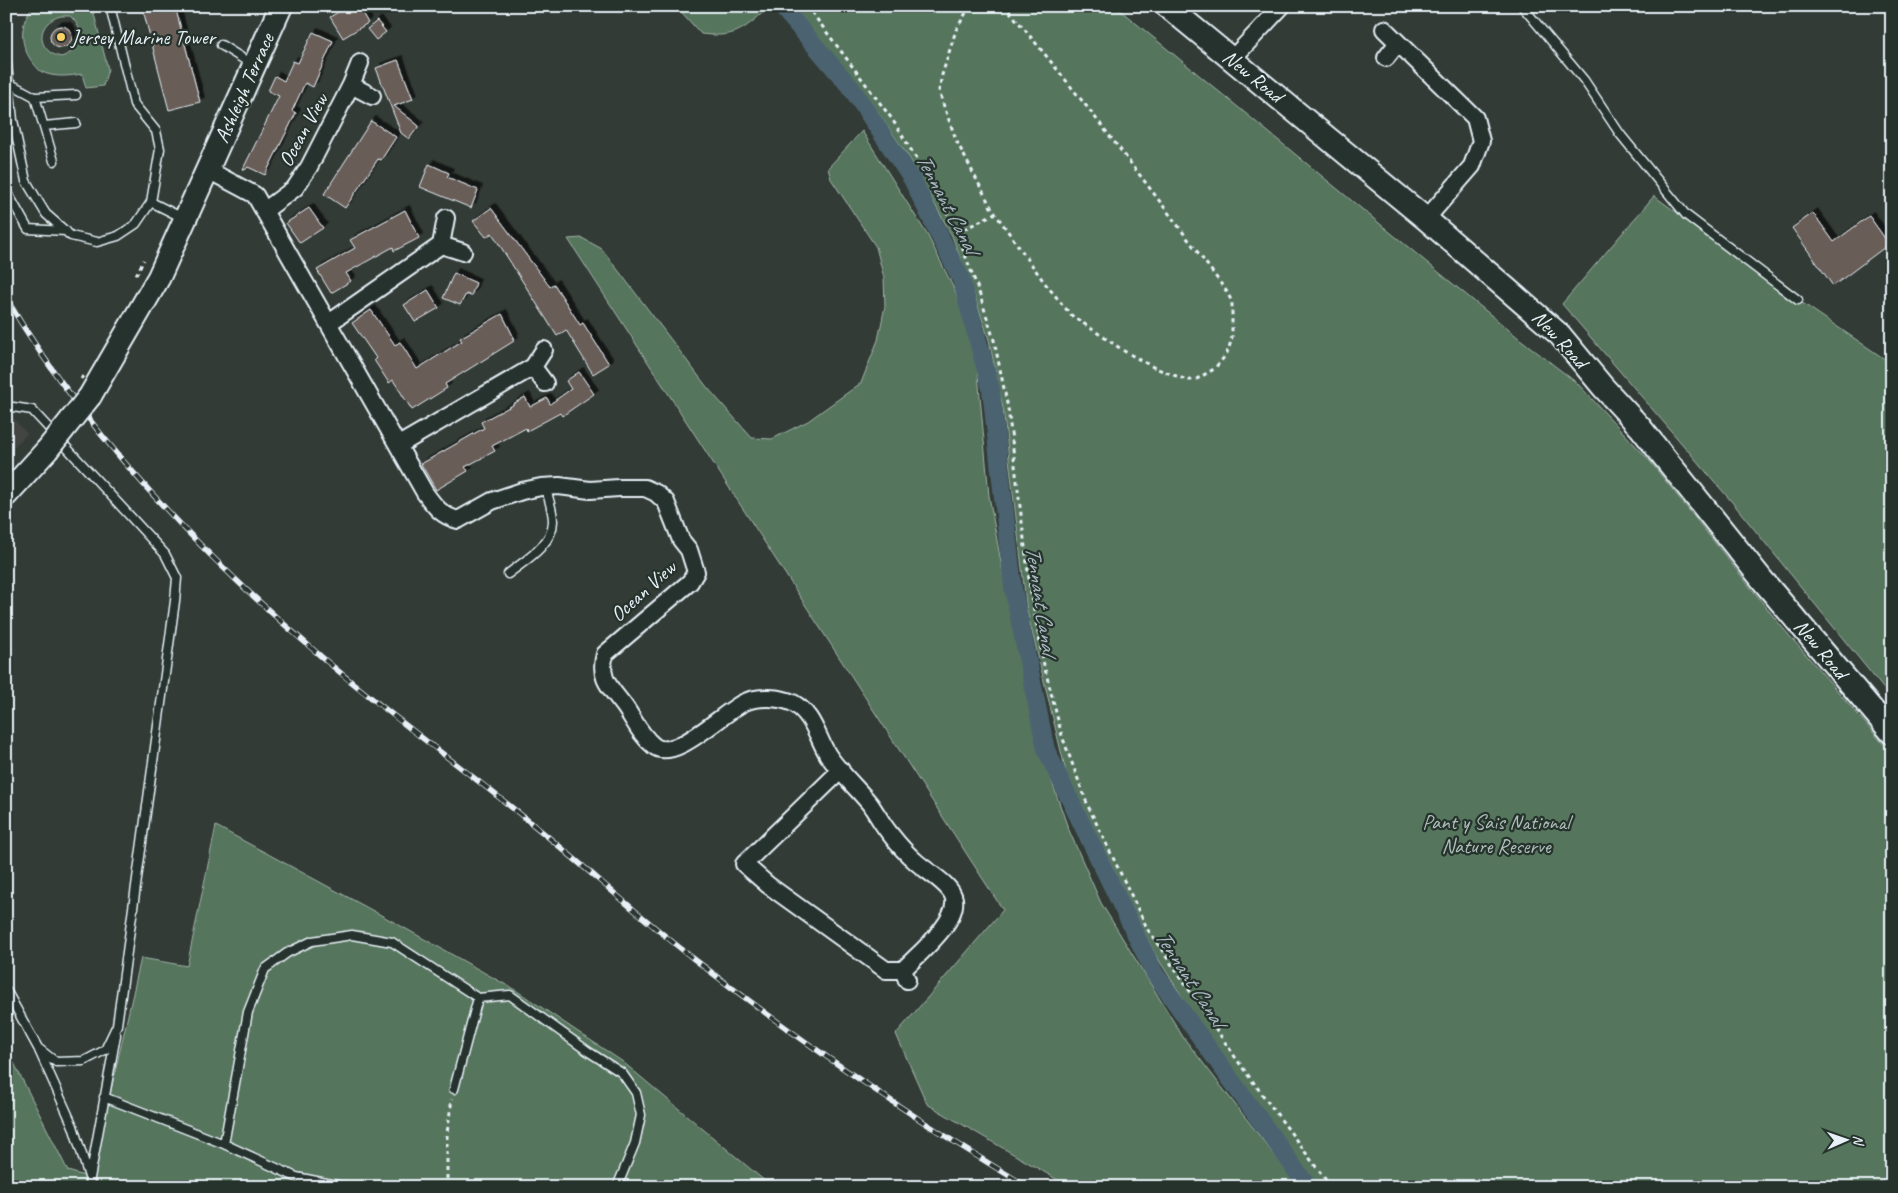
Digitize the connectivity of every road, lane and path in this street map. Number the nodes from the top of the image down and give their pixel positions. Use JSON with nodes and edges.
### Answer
{"nodes":[{"id":1,"x":110,"y":6,"type":"edge"},
{"id":2,"x":281,"y":6,"type":"edge"},
{"id":3,"x":807,"y":6,"type":"edge"},
{"id":4,"x":970,"y":6,"type":"edge"},
{"id":5,"x":1005,"y":6,"type":"edge"},
{"id":6,"x":1167,"y":6,"type":"edge"},
{"id":7,"x":1282,"y":6,"type":"edge"},
{"id":8,"x":1522,"y":6,"type":"edge"},
{"id":9,"x":1384,"y":29,"type":"dead end"},
{"id":10,"x":1397,"y":44,"type":"junction"},
{"id":11,"x":221,"y":45,"type":"dead end"},
{"id":12,"x":6,"y":56,"type":"edge"},
{"id":13,"x":1386,"y":58,"type":"dead end"},
{"id":14,"x":1232,"y":59,"type":"junction"},
{"id":15,"x":360,"y":63,"type":"dead end"},
{"id":16,"x":255,"y":66,"type":"junction"},
{"id":17,"x":9,"y":84,"type":"junction"},
{"id":18,"x":351,"y":85,"type":"junction"},
{"id":19,"x":76,"y":95,"type":"dead end"},
{"id":20,"x":372,"y":96,"type":"dead end"},
{"id":21,"x":35,"y":97,"type":"junction"},
{"id":22,"x":76,"y":123,"type":"dead end"},
{"id":23,"x":44,"y":126,"type":"junction"},
{"id":24,"x":54,"y":161,"type":"dead end"},
{"id":25,"x":208,"y":170,"type":"junction"},
{"id":26,"x":6,"y":190,"type":"edge"},
{"id":27,"x":150,"y":202,"type":"junction"},
{"id":28,"x":264,"y":211,"type":"junction"},
{"id":29,"x":995,"y":213,"type":"junction"},
{"id":30,"x":446,"y":218,"type":"dead end"},
{"id":31,"x":185,"y":219,"type":"junction"},
{"id":32,"x":1426,"y":219,"type":"junction"},
{"id":33,"x":66,"y":231,"type":"junction"},
{"id":34,"x":957,"y":233,"type":"junction"},
{"id":35,"x":441,"y":245,"type":"junction"},
{"id":36,"x":463,"y":252,"type":"dead end"},
{"id":37,"x":1798,"y":300,"type":"dead end"},
{"id":38,"x":329,"y":323,"type":"junction"},
{"id":39,"x":544,"y":350,"type":"dead end"},
{"id":40,"x":533,"y":367,"type":"junction"},
{"id":41,"x":545,"y":383,"type":"dead end"},
{"id":42,"x":13,"y":407,"type":"dead end"},
{"id":43,"x":399,"y":445,"type":"junction"},
{"id":44,"x":545,"y":486,"type":"junction"},
{"id":45,"x":6,"y":495,"type":"edge"},
{"id":46,"x":508,"y":574,"type":"dead end"},
{"id":47,"x":1892,"y":733,"type":"edge"},
{"id":48,"x":841,"y":770,"type":"junction"},
{"id":49,"x":6,"y":990,"type":"edge"},
{"id":50,"x":478,"y":998,"type":"junction"},
{"id":51,"x":117,"y":1025,"type":"junction"},
{"id":52,"x":38,"y":1048,"type":"junction"},
{"id":53,"x":454,"y":1089,"type":"joint"},
{"id":54,"x":104,"y":1097,"type":"junction"},
{"id":55,"x":224,"y":1144,"type":"junction"},
{"id":56,"x":89,"y":1184,"type":"edge"},
{"id":57,"x":347,"y":1187,"type":"edge"},
{"id":58,"x":447,"y":1187,"type":"edge"},
{"id":59,"x":617,"y":1187,"type":"edge"},
{"id":60,"x":1331,"y":1187,"type":"edge"}],
"edges":[{"from":1,"to":27,"type":"lane"},
{"from":2,"to":16,"type":"main road","name":"Ashleigh Terrace"},
{"from":3,"to":34,"type":"path"},
{"from":4,"to":29,"type":"path"},
{"from":5,"to":29,"type":"path"},
{"from":6,"to":14,"type":"main road","name":"New Road"},
{"from":7,"to":14,"type":"street"},
{"from":8,"to":37,"type":"lane"},
{"from":9,"to":10,"type":"street"},
{"from":10,"to":13,"type":"street"},
{"from":10,"to":32,"type":"street"},
{"from":11,"to":16,"type":"lane"},
{"from":12,"to":17,"type":"lane"},
{"from":14,"to":32,"type":"main road","name":"New Road"},
{"from":15,"to":18,"type":"street","name":"Ocean View"},
{"from":16,"to":25,"type":"main road","name":"Ashleigh Terrace"},
{"from":17,"to":21,"type":"lane"},
{"from":17,"to":33,"type":"lane"},
{"from":18,"to":20,"type":"street","name":"Ocean View"},
{"from":18,"to":28,"type":"street","name":"Ocean View"},
{"from":19,"to":21,"type":"lane"},
{"from":21,"to":23,"type":"lane"},
{"from":22,"to":23,"type":"lane"},
{"from":23,"to":24,"type":"lane"},
{"from":25,"to":28,"type":"street","name":"Ocean View"},
{"from":25,"to":31,"type":"main road","name":"Ashleigh Terrace"},
{"from":26,"to":33,"type":"lane"},
{"from":27,"to":31,"type":"lane"},
{"from":27,"to":33,"type":"lane"},
{"from":28,"to":38,"type":"street","name":"Ocean View"},
{"from":29,"to":34,"type":"path"},
{"from":30,"to":35,"type":"street"},
{"from":31,"to":45,"type":"main road","name":"Ashleigh Terrace","bridge":true},
{"from":32,"to":47,"type":"main road","name":"New Road"},
{"from":34,"to":60,"type":"path"},
{"from":35,"to":36,"type":"street"},
{"from":35,"to":38,"type":"street"},
{"from":38,"to":43,"type":"street","name":"Ocean View"},
{"from":39,"to":40,"type":"street"},
{"from":40,"to":41,"type":"street"},
{"from":40,"to":43,"type":"street"},
{"from":42,"to":51,"type":"lane"},
{"from":43,"to":44,"type":"street","name":"Ocean View"},
{"from":44,"to":46,"type":"lane"},
{"from":44,"to":48,"type":"street","name":"Ocean View"},
{"from":48,"to":48,"type":"street","name":"Ocean View"},
{"from":49,"to":52,"type":"lane"},
{"from":50,"to":53,"type":"lane"},
{"from":50,"to":55,"type":"lane"},
{"from":50,"to":59,"type":"lane"},
{"from":51,"to":52,"type":"lane"},
{"from":51,"to":54,"type":"lane"},
{"from":52,"to":56,"type":"lane"},
{"from":53,"to":58,"type":"path"},
{"from":54,"to":55,"type":"lane"},
{"from":54,"to":56,"type":"lane"},
{"from":55,"to":57,"type":"lane"}]}
